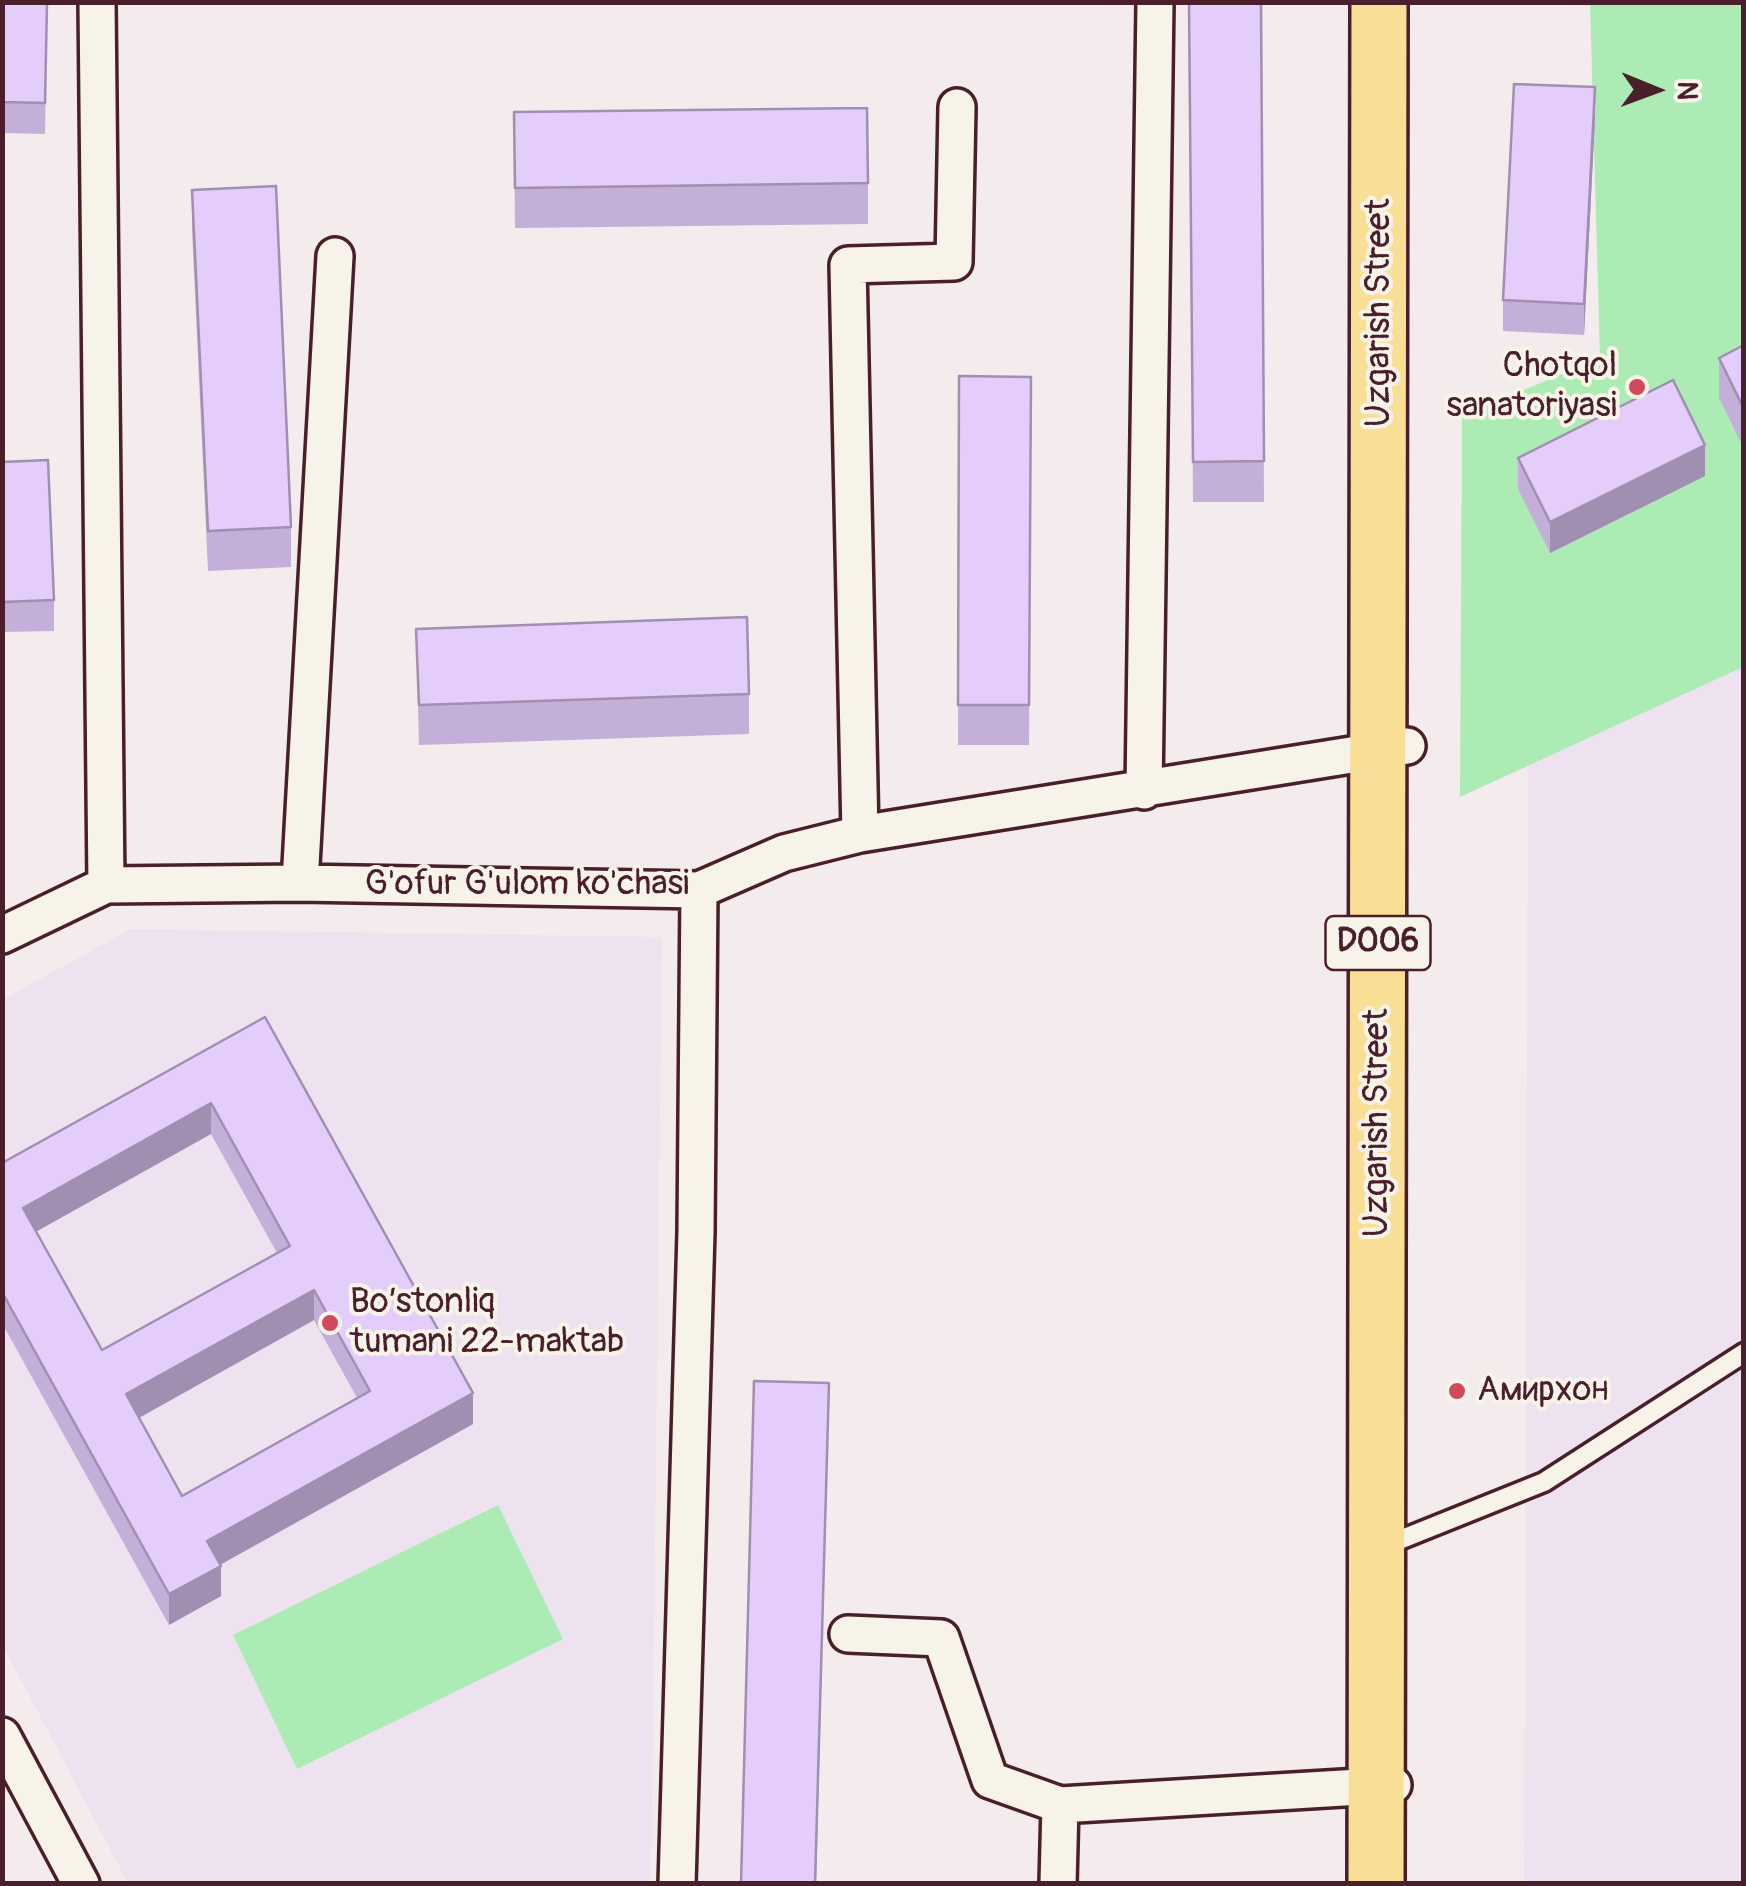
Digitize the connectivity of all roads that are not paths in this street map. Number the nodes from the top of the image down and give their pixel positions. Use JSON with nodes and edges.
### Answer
{"nodes":[{"id":1,"x":97,"y":2,"type":"edge"},
{"id":2,"x":1155,"y":2,"type":"edge"},
{"id":3,"x":1379,"y":2,"type":"edge"},
{"id":4,"x":1404,"y":2,"type":"edge"},
{"id":5,"x":957,"y":107,"type":"dead end"},
{"id":6,"x":334,"y":256,"type":"dead end"},
{"id":7,"x":1392,"y":748,"type":"junction"},
{"id":8,"x":1144,"y":791,"type":"junction"},
{"id":9,"x":860,"y":834,"type":"junction"},
{"id":10,"x":300,"y":883,"type":"junction"},
{"id":11,"x":106,"y":885,"type":"junction"},
{"id":12,"x":699,"y":890,"type":"junction"},
{"id":13,"x":2,"y":935,"type":"edge"},
{"id":14,"x":1744,"y":1353,"type":"edge"},
{"id":15,"x":1390,"y":1540,"type":"junction"},
{"id":16,"x":848,"y":1634,"type":"dead end"},
{"id":17,"x":2,"y":1736,"type":"edge"},
{"id":18,"x":1388,"y":1785,"type":"junction"},
{"id":19,"x":1060,"y":1805,"type":"junction"},
{"id":20,"x":80,"y":1884,"type":"edge"},
{"id":21,"x":677,"y":1884,"type":"edge"},
{"id":22,"x":1058,"y":1884,"type":"edge"},
{"id":23,"x":1376,"y":1884,"type":"edge"},
{"id":24,"x":1400,"y":1884,"type":"edge"}],
"edges":[{"from":1,"to":11,"type":"street"},
{"from":2,"to":8,"type":"street"},
{"from":3,"to":7,"type":"main road","name":"Uzgarish Street","number":"D006"},
{"from":4,"to":7,"type":"main road","name":"Uzgarish Street","number":"D006"},
{"from":5,"to":9,"type":"street"},
{"from":6,"to":10,"type":"street"},
{"from":7,"to":8,"type":"street","name":"G'ofur G'ulom ko'chasi"},
{"from":7,"to":15,"type":"main road","name":"Uzgarish Street","number":"D006"},
{"from":8,"to":9,"type":"street","name":"G'ofur G'ulom ko'chasi"},
{"from":9,"to":12,"type":"street","name":"G'ofur G'ulom ko'chasi"},
{"from":10,"to":11,"type":"street","name":"G'ofur G'ulom ko'chasi"},
{"from":10,"to":12,"type":"street","name":"G'ofur G'ulom ko'chasi"},
{"from":11,"to":13,"type":"street","name":"G'ofur G'ulom ko'chasi"},
{"from":12,"to":21,"type":"street"},
{"from":14,"to":15,"type":"lane"},
{"from":15,"to":18,"type":"main road","name":"Uzgarish Street","number":"D006"},
{"from":16,"to":19,"type":"street"},
{"from":17,"to":20,"type":"street"},
{"from":18,"to":19,"type":"street"},
{"from":18,"to":23,"type":"main road","name":"Uzgarish Street","number":"D006"},
{"from":18,"to":24,"type":"main road","name":"Uzgarish Street","number":"D006"},
{"from":19,"to":22,"type":"street"}]}
